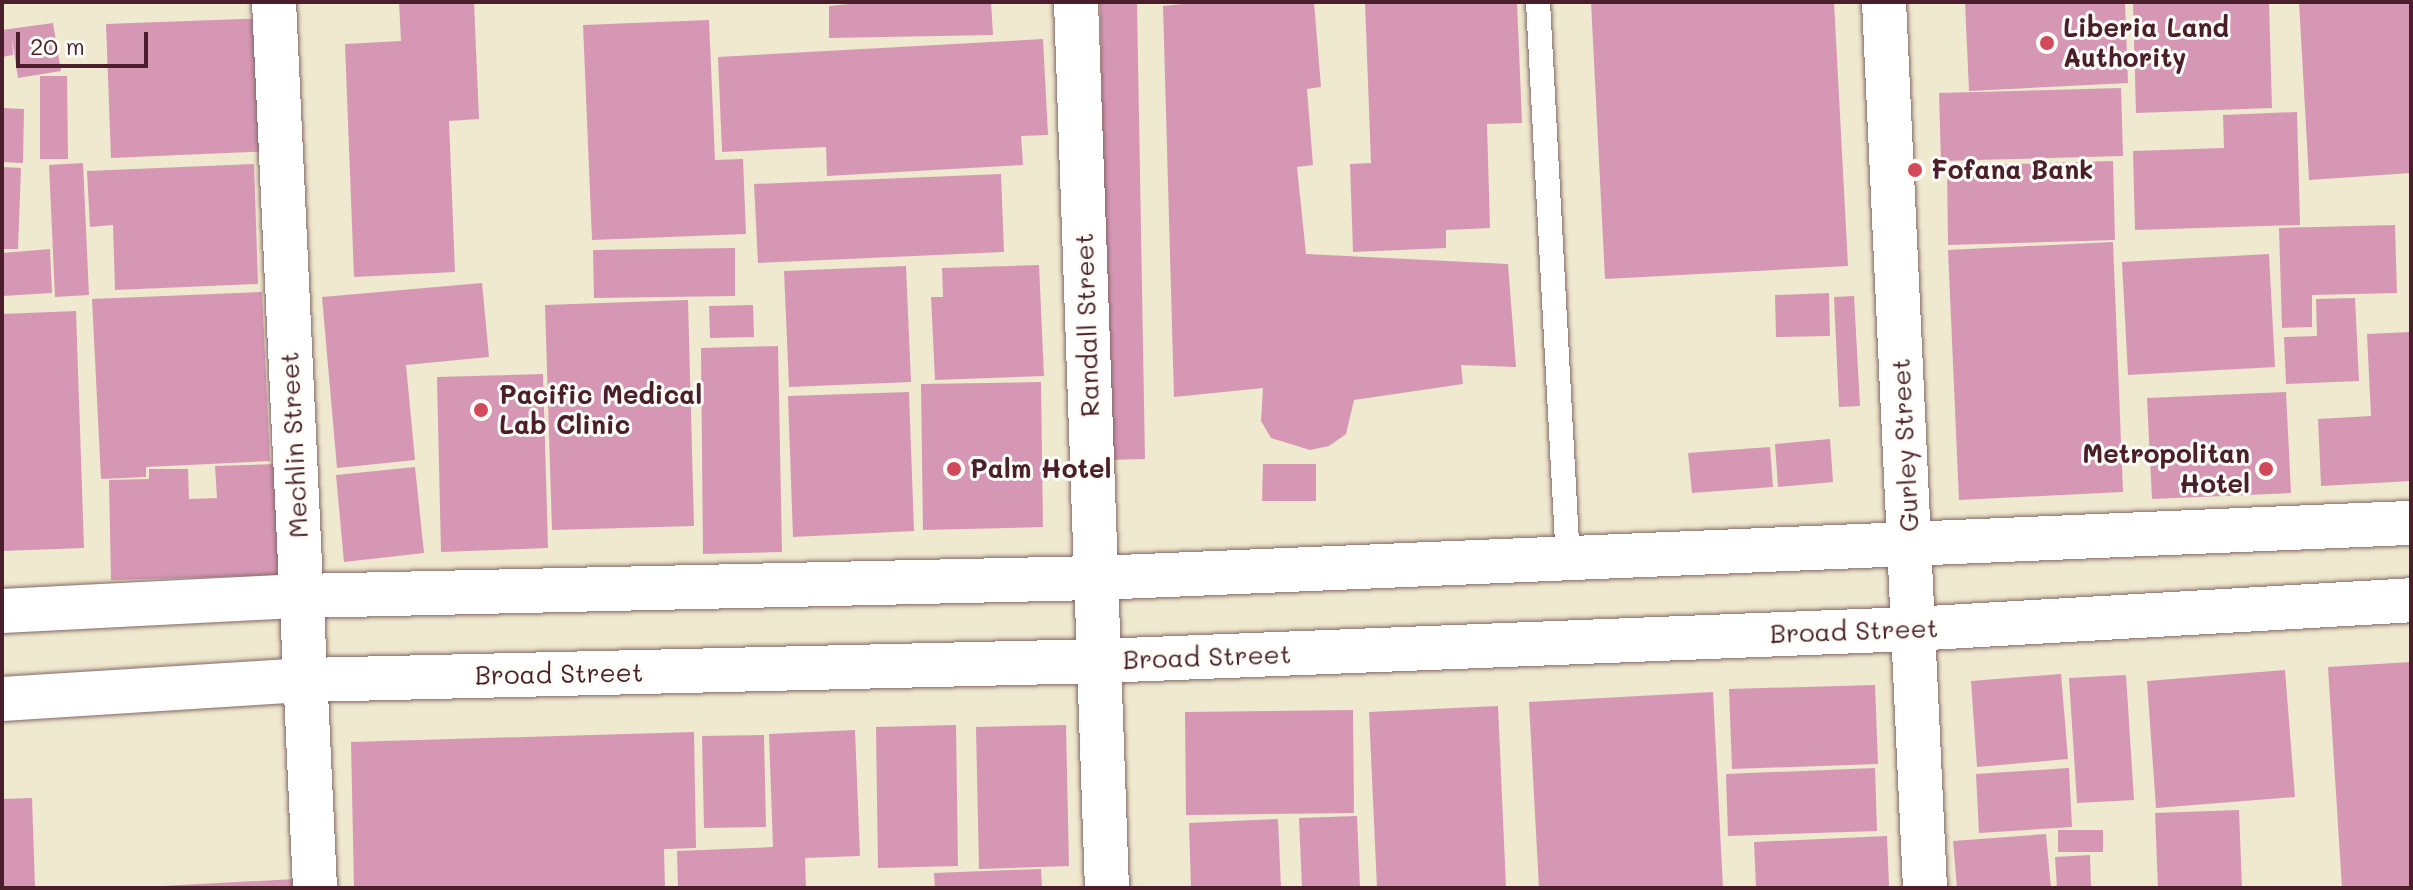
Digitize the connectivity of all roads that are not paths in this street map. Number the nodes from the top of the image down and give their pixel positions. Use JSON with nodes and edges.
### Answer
{"nodes":[{"id":1,"x":274,"y":2,"type":"edge"},
{"id":2,"x":1076,"y":2,"type":"edge"},
{"id":3,"x":1538,"y":2,"type":"edge"},
{"id":4,"x":1884,"y":2,"type":"edge"},
{"id":5,"x":2411,"y":523,"type":"edge"},
{"id":6,"x":1910,"y":548,"type":"junction"},
{"id":7,"x":1568,"y":561,"type":"junction"},
{"id":8,"x":1096,"y":578,"type":"junction"},
{"id":9,"x":301,"y":596,"type":"junction"},
{"id":10,"x":2411,"y":600,"type":"edge"},
{"id":11,"x":2,"y":611,"type":"edge"},
{"id":12,"x":1912,"y":629,"type":"junction"},
{"id":13,"x":1100,"y":661,"type":"junction"},
{"id":14,"x":306,"y":680,"type":"junction"},
{"id":15,"x":2,"y":699,"type":"edge"},
{"id":16,"x":315,"y":888,"type":"edge"},
{"id":17,"x":1107,"y":888,"type":"edge"},
{"id":18,"x":1925,"y":888,"type":"edge"}],
"edges":[{"from":1,"to":9,"type":"street","name":"Mechlin Street"},
{"from":2,"to":8,"type":"street","name":"Randall Street"},
{"from":3,"to":7,"type":"lane"},
{"from":4,"to":6,"type":"street","name":"Gurley Street"},
{"from":5,"to":6,"type":"street"},
{"from":6,"to":7,"type":"street"},
{"from":6,"to":12,"type":"street","name":"Gurley Street"},
{"from":7,"to":8,"type":"street"},
{"from":8,"to":9,"type":"street"},
{"from":8,"to":13,"type":"street","name":"Randall Street"},
{"from":9,"to":11,"type":"street"},
{"from":9,"to":14,"type":"street","name":"Mechlin Street"},
{"from":10,"to":12,"type":"street","name":"Broad Street"},
{"from":12,"to":13,"type":"street","name":"Broad Street"},
{"from":12,"to":18,"type":"street","name":"Gurley Street"},
{"from":13,"to":14,"type":"street","name":"Broad Street"},
{"from":13,"to":17,"type":"street","name":"Randall Street"},
{"from":14,"to":15,"type":"street","name":"Broad Street"},
{"from":14,"to":16,"type":"street","name":"Mechlin Street"}]}
